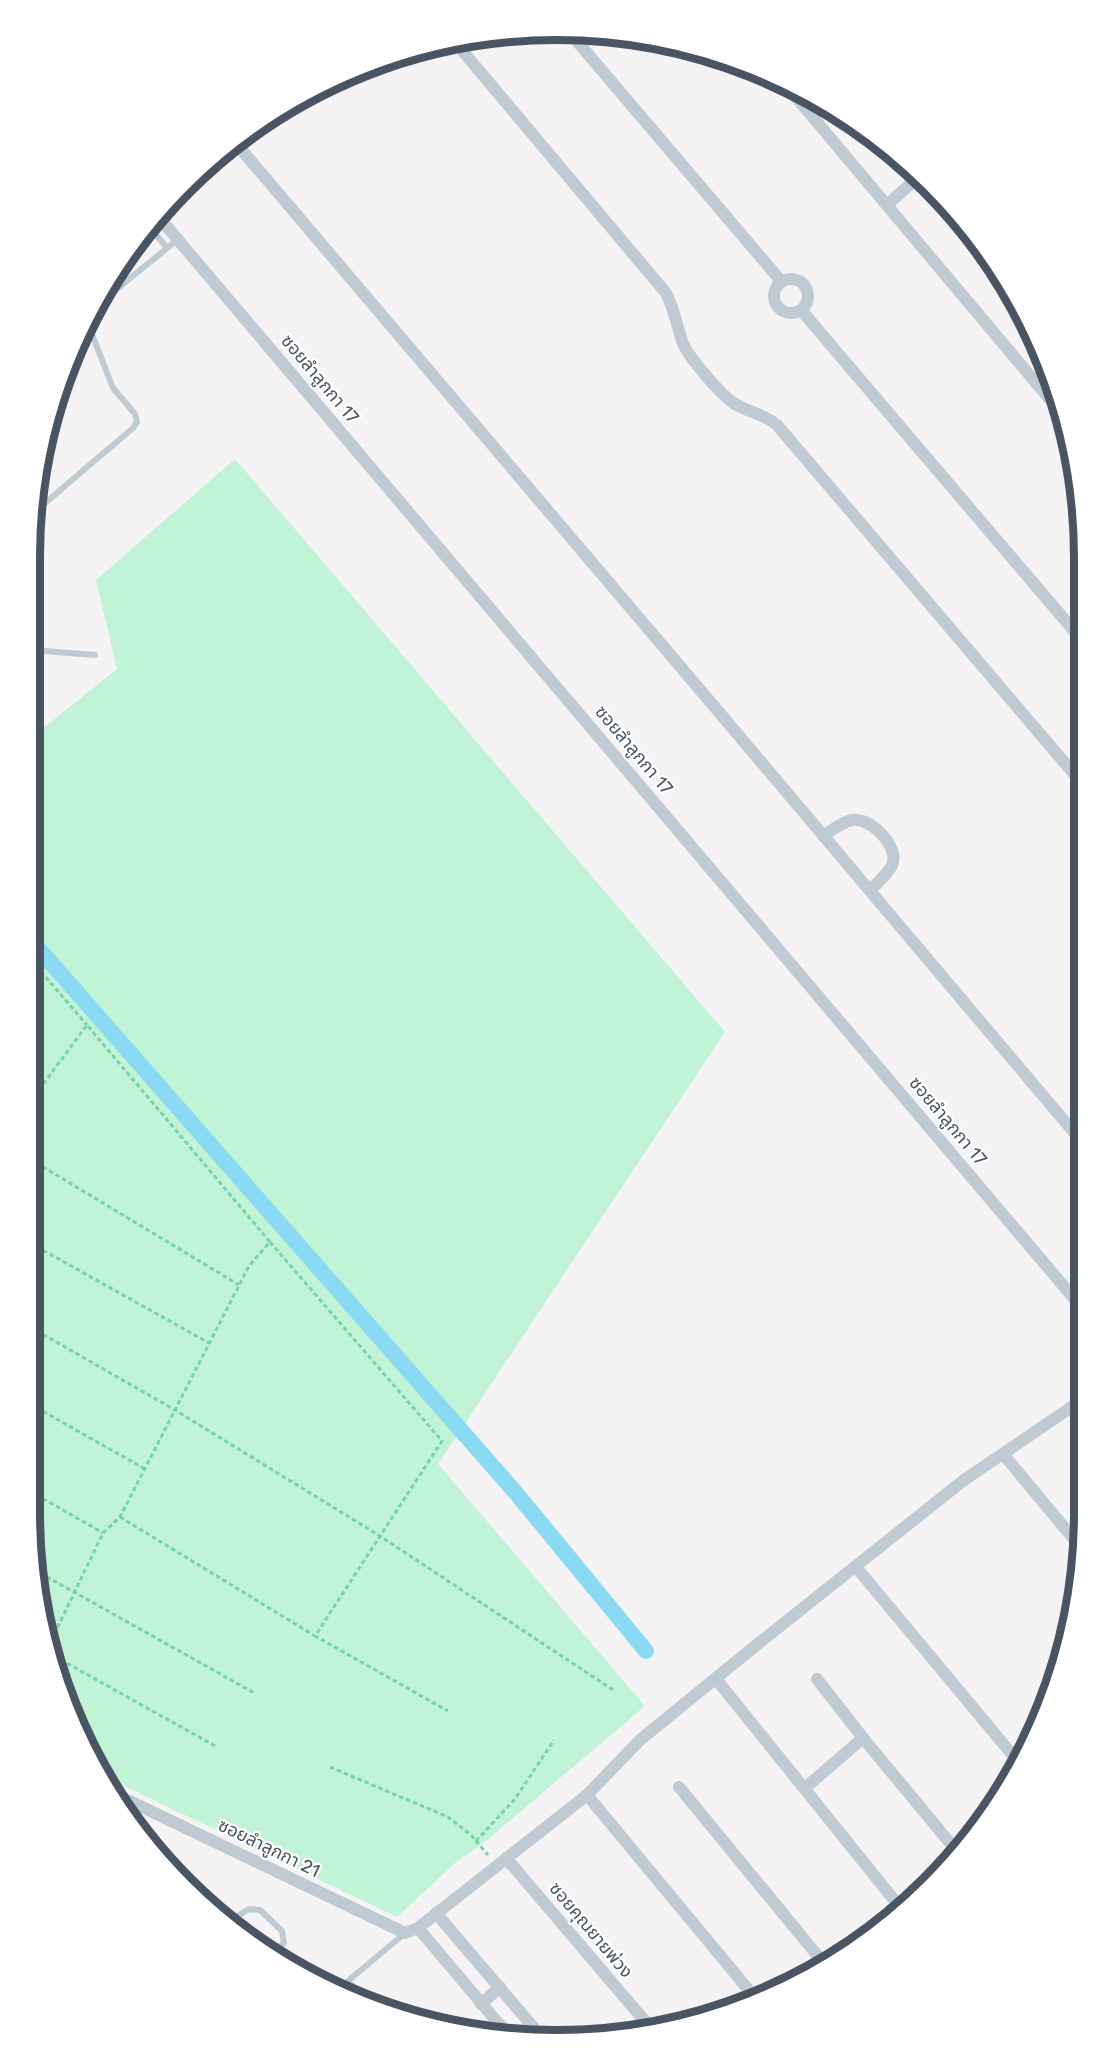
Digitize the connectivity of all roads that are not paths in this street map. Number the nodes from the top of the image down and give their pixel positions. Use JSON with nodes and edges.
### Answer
{"nodes":[{"id":1,"x":577,"y":41,"type":"edge"},
{"id":2,"x":461,"y":49,"type":"edge"},
{"id":3,"x":799,"y":101,"type":"edge"},
{"id":4,"x":240,"y":149,"type":"edge"},
{"id":5,"x":912,"y":182,"type":"edge"},
{"id":6,"x":886,"y":205,"type":"junction"},
{"id":7,"x":164,"y":223,"type":"edge"},
{"id":8,"x":155,"y":233,"type":"edge"},
{"id":9,"x":178,"y":239,"type":"junction"},
{"id":10,"x":167,"y":248,"type":"junction"},
{"id":11,"x":781,"y":281,"type":"junction"},
{"id":12,"x":115,"y":290,"type":"edge"},
{"id":13,"x":801,"y":310,"type":"junction"},
{"id":14,"x":92,"y":334,"type":"edge"},
{"id":15,"x":1049,"y":399,"type":"edge"},
{"id":16,"x":44,"y":503,"type":"edge"},
{"id":17,"x":1074,"y":631,"type":"edge"},
{"id":18,"x":40,"y":652,"type":"edge"},
{"id":19,"x":95,"y":656,"type":"dead end"},
{"id":20,"x":1074,"y":773,"type":"edge"},
{"id":21,"x":823,"y":836,"type":"junction"},
{"id":22,"x":870,"y":891,"type":"junction"},
{"id":23,"x":1074,"y":1132,"type":"edge"},
{"id":24,"x":1074,"y":1298,"type":"edge"},
{"id":25,"x":1074,"y":1405,"type":"edge"},
{"id":26,"x":1003,"y":1454,"type":"junction"},
{"id":27,"x":1073,"y":1538,"type":"edge"},
{"id":28,"x":856,"y":1567,"type":"junction"},
{"id":29,"x":716,"y":1678,"type":"junction"},
{"id":30,"x":817,"y":1678,"type":"dead end"},
{"id":31,"x":863,"y":1738,"type":"junction"},
{"id":32,"x":1013,"y":1756,"type":"edge"},
{"id":33,"x":679,"y":1787,"type":"dead end"},
{"id":34,"x":805,"y":1788,"type":"junction"},
{"id":35,"x":587,"y":1795,"type":"junction"},
{"id":36,"x":128,"y":1800,"type":"edge"},
{"id":37,"x":952,"y":1846,"type":"edge"},
{"id":38,"x":502,"y":1861,"type":"junction"},
{"id":39,"x":896,"y":1902,"type":"edge"},
{"id":40,"x":436,"y":1913,"type":"junction"},
{"id":41,"x":236,"y":1917,"type":"edge"},
{"id":42,"x":418,"y":1928,"type":"junction"},
{"id":43,"x":405,"y":1933,"type":"junction"},
{"id":44,"x":279,"y":1948,"type":"edge"},
{"id":45,"x":819,"y":1958,"type":"edge"},
{"id":46,"x":348,"y":1981,"type":"junction"},
{"id":47,"x":345,"y":1983,"type":"edge"},
{"id":48,"x":354,"y":1987,"type":"edge"},
{"id":49,"x":500,"y":1987,"type":"junction"},
{"id":50,"x":750,"y":1992,"type":"edge"},
{"id":51,"x":481,"y":2004,"type":"junction"},
{"id":52,"x":645,"y":2022,"type":"edge"},
{"id":53,"x":498,"y":2026,"type":"edge"},
{"id":54,"x":535,"y":2029,"type":"edge"}],
"edges":[{"from":1,"to":11,"type":"street"},
{"from":2,"to":20,"type":"street"},
{"from":3,"to":6,"type":"street"},
{"from":4,"to":21,"type":"street"},
{"from":5,"to":6,"type":"street"},
{"from":6,"to":15,"type":"street"},
{"from":7,"to":9,"type":"street","name":"ซอยลำลูกกา 17"},
{"from":8,"to":10,"type":"lane"},
{"from":9,"to":10,"type":"lane"},
{"from":9,"to":24,"type":"street","name":"ซอยลำลูกกา 17"},
{"from":10,"to":12,"type":"lane"},
{"from":11,"to":13,"type":"street"},
{"from":11,"to":13,"type":"street"},
{"from":13,"to":17,"type":"street"},
{"from":14,"to":16,"type":"lane"},
{"from":18,"to":19,"type":"lane"},
{"from":21,"to":22,"type":"street"},
{"from":21,"to":22,"type":"street"},
{"from":22,"to":23,"type":"street"},
{"from":25,"to":26,"type":"street"},
{"from":26,"to":27,"type":"street"},
{"from":26,"to":28,"type":"street"},
{"from":28,"to":29,"type":"street"},
{"from":28,"to":32,"type":"street"},
{"from":29,"to":34,"type":"street"},
{"from":29,"to":35,"type":"street"},
{"from":30,"to":31,"type":"street"},
{"from":31,"to":34,"type":"street"},
{"from":31,"to":37,"type":"street"},
{"from":33,"to":45,"type":"street"},
{"from":34,"to":39,"type":"street"},
{"from":35,"to":38,"type":"street"},
{"from":35,"to":50,"type":"street"},
{"from":36,"to":43,"type":"street","name":"ซอยลำลูกกา 21"},
{"from":38,"to":40,"type":"street"},
{"from":38,"to":52,"type":"street","name":"ซอยคุณยายพ่วง"},
{"from":40,"to":42,"type":"street"},
{"from":40,"to":49,"type":"street"},
{"from":41,"to":44,"type":"lane"},
{"from":42,"to":43,"type":"street"},
{"from":42,"to":51,"type":"street"},
{"from":43,"to":46,"type":"lane"},
{"from":46,"to":47,"type":"lane"},
{"from":46,"to":48,"type":"lane"},
{"from":49,"to":51,"type":"street"},
{"from":49,"to":54,"type":"street"},
{"from":51,"to":53,"type":"street"}]}
